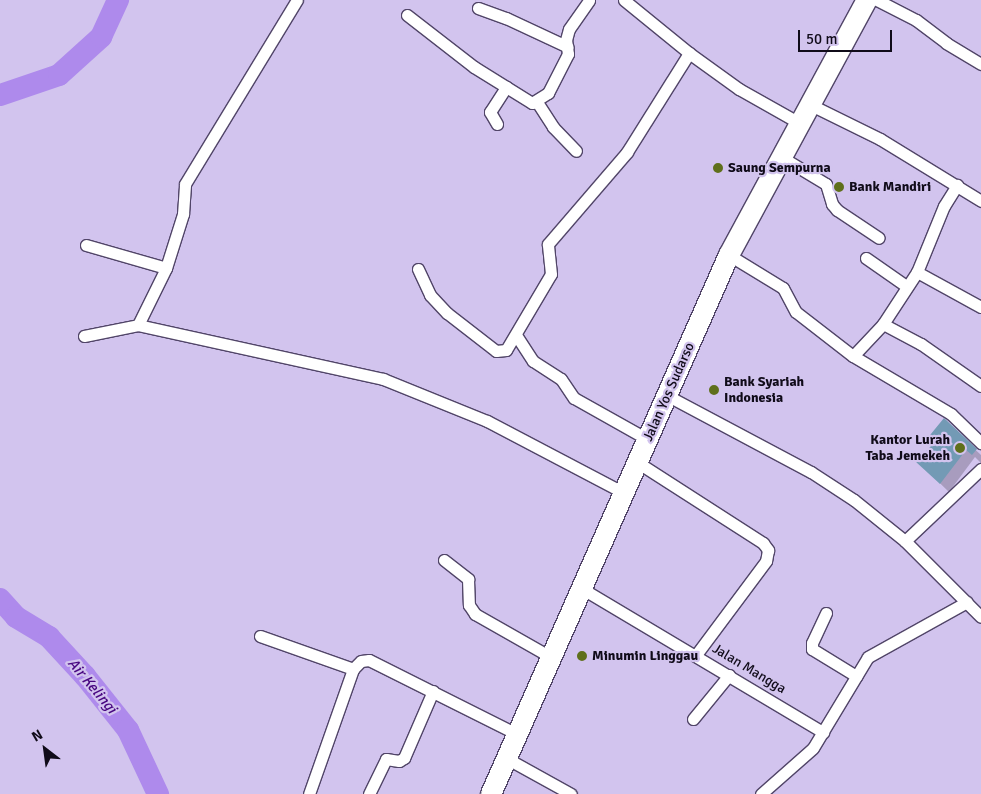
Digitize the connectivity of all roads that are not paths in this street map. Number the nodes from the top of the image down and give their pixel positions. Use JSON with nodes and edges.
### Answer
{"nodes":[{"id":1,"x":297,"y":0,"type":"edge"},
{"id":2,"x":589,"y":0,"type":"edge"},
{"id":3,"x":624,"y":0,"type":"edge"},
{"id":4,"x":867,"y":0,"type":"edge"},
{"id":5,"x":877,"y":0,"type":"edge"},
{"id":6,"x":478,"y":8,"type":"dead end"},
{"id":7,"x":407,"y":15,"type":"dead end"},
{"id":8,"x":568,"y":46,"type":"junction"},
{"id":9,"x":689,"y":53,"type":"junction"},
{"id":10,"x":981,"y":64,"type":"edge"},
{"id":11,"x":506,"y":87,"type":"junction"},
{"id":12,"x":537,"y":102,"type":"junction"},
{"id":13,"x":811,"y":105,"type":"junction"},
{"id":14,"x":497,"y":124,"type":"dead end"},
{"id":15,"x":801,"y":124,"type":"junction"},
{"id":16,"x":576,"y":151,"type":"dead end"},
{"id":17,"x":783,"y":158,"type":"junction"},
{"id":18,"x":957,"y":185,"type":"junction"},
{"id":19,"x":981,"y":201,"type":"edge"},
{"id":20,"x":880,"y":238,"type":"dead end"},
{"id":21,"x":86,"y":245,"type":"dead end"},
{"id":22,"x":728,"y":255,"type":"junction"},
{"id":23,"x":866,"y":258,"type":"dead end"},
{"id":24,"x":166,"y":268,"type":"junction"},
{"id":25,"x":418,"y":269,"type":"dead end"},
{"id":26,"x":917,"y":272,"type":"junction"},
{"id":27,"x":906,"y":286,"type":"junction"},
{"id":28,"x":981,"y":307,"type":"edge"},
{"id":29,"x":138,"y":324,"type":"junction"},
{"id":30,"x":883,"y":324,"type":"junction"},
{"id":31,"x":516,"y":335,"type":"junction"},
{"id":32,"x":84,"y":336,"type":"dead end"},
{"id":33,"x":853,"y":356,"type":"junction"},
{"id":34,"x":981,"y":386,"type":"edge"},
{"id":35,"x":668,"y":396,"type":"junction"},
{"id":36,"x":647,"y":440,"type":"junction"},
{"id":37,"x":981,"y":443,"type":"edge"},
{"id":38,"x":637,"y":462,"type":"junction"},
{"id":39,"x":981,"y":469,"type":"edge"},
{"id":40,"x":622,"y":492,"type":"junction"},
{"id":41,"x":905,"y":541,"type":"junction"},
{"id":42,"x":444,"y":560,"type":"dead end"},
{"id":43,"x":580,"y":588,"type":"junction"},
{"id":44,"x":976,"y":609,"type":"edge"},
{"id":45,"x":826,"y":613,"type":"dead end"},
{"id":46,"x":260,"y":636,"type":"dead end"},
{"id":47,"x":696,"y":655,"type":"junction"},
{"id":48,"x":550,"y":656,"type":"junction"},
{"id":49,"x":353,"y":669,"type":"junction"},
{"id":50,"x":729,"y":675,"type":"junction"},
{"id":51,"x":856,"y":676,"type":"junction"},
{"id":52,"x":433,"y":692,"type":"junction"},
{"id":53,"x":693,"y":720,"type":"dead end"},
{"id":54,"x":822,"y":732,"type":"junction"},
{"id":55,"x":517,"y":734,"type":"junction"},
{"id":56,"x":506,"y":758,"type":"junction"},
{"id":57,"x":308,"y":794,"type":"edge"},
{"id":58,"x":369,"y":794,"type":"edge"},
{"id":59,"x":491,"y":794,"type":"edge"},
{"id":60,"x":571,"y":794,"type":"edge"},
{"id":61,"x":761,"y":794,"type":"edge"}],
"edges":[{"from":1,"to":24,"type":"street"},
{"from":2,"to":8,"type":"street"},
{"from":3,"to":9,"type":"street"},
{"from":4,"to":13,"type":"highway","name":"Jalan Yos Sudarso"},
{"from":5,"to":10,"type":"street"},
{"from":6,"to":8,"type":"street"},
{"from":7,"to":11,"type":"street"},
{"from":8,"to":12,"type":"street"},
{"from":9,"to":15,"type":"street"},
{"from":9,"to":31,"type":"street"},
{"from":11,"to":12,"type":"street"},
{"from":11,"to":14,"type":"street"},
{"from":12,"to":16,"type":"street"},
{"from":13,"to":15,"type":"highway","name":"Jalan Yos Sudarso"},
{"from":13,"to":18,"type":"street"},
{"from":15,"to":17,"type":"highway","name":"Jalan Yos Sudarso"},
{"from":17,"to":20,"type":"street"},
{"from":17,"to":22,"type":"highway","name":"Jalan Yos Sudarso"},
{"from":18,"to":19,"type":"street"},
{"from":18,"to":26,"type":"street"},
{"from":21,"to":24,"type":"street"},
{"from":22,"to":33,"type":"street"},
{"from":22,"to":35,"type":"highway","name":"Jalan Yos Sudarso"},
{"from":23,"to":27,"type":"street"},
{"from":24,"to":29,"type":"street"},
{"from":25,"to":31,"type":"street"},
{"from":26,"to":27,"type":"street"},
{"from":26,"to":28,"type":"street"},
{"from":27,"to":30,"type":"street"},
{"from":29,"to":32,"type":"street"},
{"from":29,"to":40,"type":"street"},
{"from":30,"to":33,"type":"street"},
{"from":30,"to":34,"type":"street"},
{"from":31,"to":36,"type":"street"},
{"from":33,"to":37,"type":"street"},
{"from":35,"to":36,"type":"highway","name":"Jalan Yos Sudarso"},
{"from":35,"to":41,"type":"street"},
{"from":36,"to":38,"type":"highway","name":"Jalan Yos Sudarso"},
{"from":38,"to":40,"type":"highway","name":"Jalan Yos Sudarso"},
{"from":38,"to":47,"type":"street"},
{"from":39,"to":41,"type":"street"},
{"from":40,"to":43,"type":"highway","name":"Jalan Yos Sudarso"},
{"from":41,"to":44,"type":"street"},
{"from":42,"to":48,"type":"street"},
{"from":43,"to":47,"type":"street","name":"Jalan Mangga"},
{"from":43,"to":48,"type":"highway","name":"Jalan Yos Sudarso"},
{"from":44,"to":51,"type":"street"},
{"from":45,"to":51,"type":"street"},
{"from":46,"to":49,"type":"street"},
{"from":47,"to":50,"type":"street","name":"Jalan Mangga"},
{"from":48,"to":55,"type":"highway","name":"Jalan Yos Sudarso"},
{"from":49,"to":52,"type":"street"},
{"from":49,"to":57,"type":"street"},
{"from":50,"to":53,"type":"street"},
{"from":50,"to":54,"type":"street","name":"Jalan Mangga"},
{"from":51,"to":54,"type":"street"},
{"from":52,"to":55,"type":"street"},
{"from":52,"to":58,"type":"street"},
{"from":54,"to":61,"type":"street"},
{"from":55,"to":56,"type":"highway","name":"Jalan Yos Sudarso"},
{"from":56,"to":59,"type":"highway","name":"Jalan Yos Sudarso"},
{"from":56,"to":60,"type":"street"}]}
